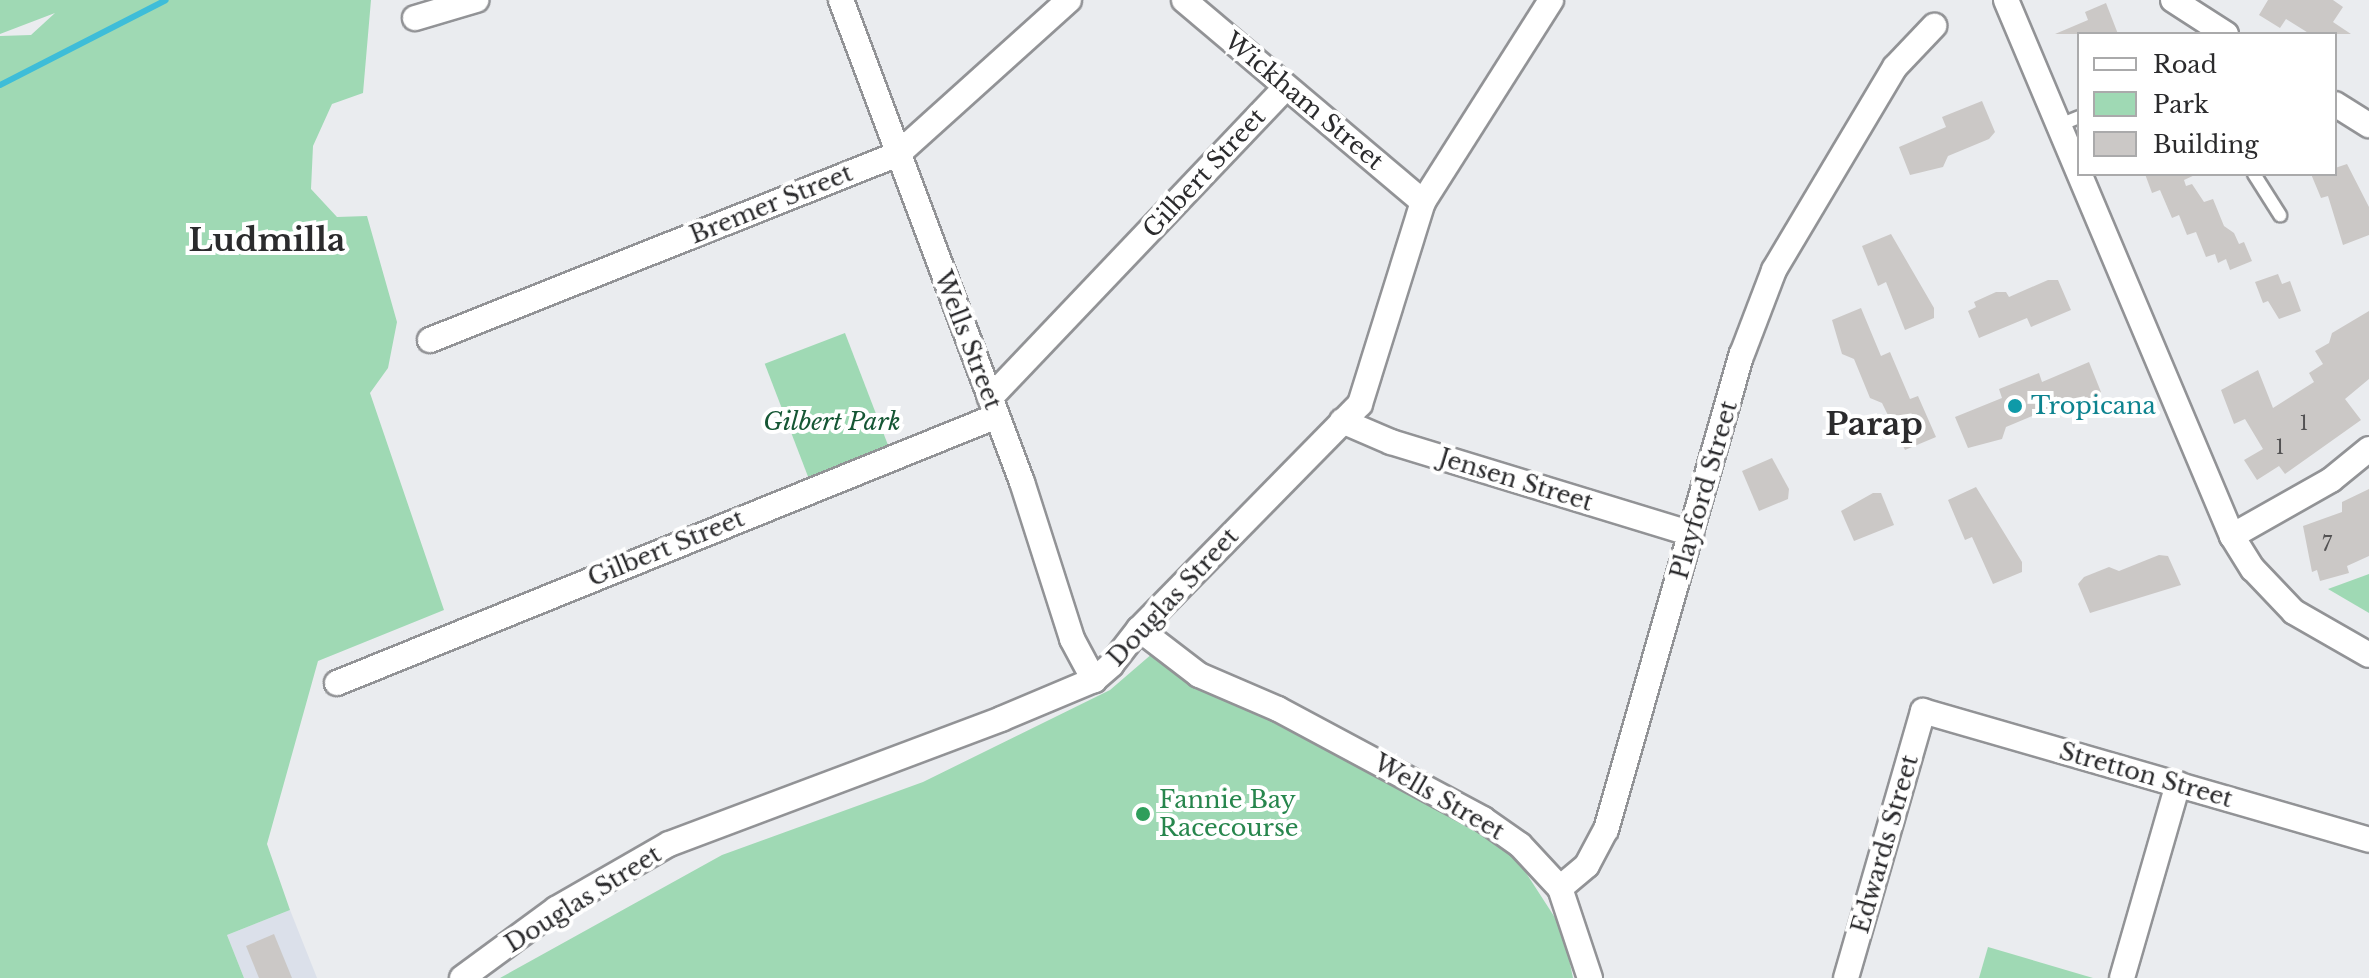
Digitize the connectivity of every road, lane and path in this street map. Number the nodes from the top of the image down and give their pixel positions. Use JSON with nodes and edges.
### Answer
{"nodes":[{"id":1,"x":476,"y":0,"type":"edge"},
{"id":2,"x":841,"y":0,"type":"edge"},
{"id":3,"x":1069,"y":0,"type":"edge"},
{"id":4,"x":1184,"y":0,"type":"edge"},
{"id":5,"x":1551,"y":0,"type":"edge"},
{"id":6,"x":2006,"y":0,"type":"edge"},
{"id":7,"x":2187,"y":4,"type":"edge"},
{"id":8,"x":415,"y":18,"type":"dead end"},
{"id":9,"x":1934,"y":26,"type":"dead end"},
{"id":10,"x":2223,"y":32,"type":"edge"},
{"id":11,"x":1286,"y":87,"type":"junction"},
{"id":12,"x":2337,"y":105,"type":"edge"},
{"id":13,"x":2068,"y":121,"type":"edge"},
{"id":14,"x":2369,"y":125,"type":"edge"},
{"id":15,"x":2077,"y":144,"type":"edge"},
{"id":16,"x":898,"y":154,"type":"junction"},
{"id":17,"x":2090,"y":176,"type":"edge"},
{"id":18,"x":2255,"y":176,"type":"edge"},
{"id":19,"x":1423,"y":202,"type":"junction"},
{"id":20,"x":2280,"y":215,"type":"dead end"},
{"id":21,"x":430,"y":340,"type":"dead end"},
{"id":22,"x":994,"y":407,"type":"junction"},
{"id":23,"x":1342,"y":421,"type":"junction"},
{"id":24,"x":2369,"y":449,"type":"edge"},
{"id":25,"x":1691,"y":534,"type":"junction"},
{"id":26,"x":2232,"y":536,"type":"junction"},
{"id":27,"x":1139,"y":629,"type":"junction"},
{"id":28,"x":2369,"y":655,"type":"edge"},
{"id":29,"x":1094,"y":680,"type":"junction"},
{"id":30,"x":337,"y":683,"type":"dead end"},
{"id":31,"x":1923,"y":711,"type":"joint"},
{"id":32,"x":2178,"y":784,"type":"junction"},
{"id":33,"x":2369,"y":840,"type":"edge"},
{"id":34,"x":1560,"y":888,"type":"junction"},
{"id":35,"x":462,"y":978,"type":"edge"},
{"id":36,"x":1590,"y":978,"type":"edge"},
{"id":37,"x":1846,"y":978,"type":"edge"},
{"id":38,"x":2122,"y":978,"type":"edge"}],
"edges":[{"from":1,"to":8,"type":"street"},
{"from":2,"to":16,"type":"street","name":"Wells Street"},
{"from":3,"to":16,"type":"street","name":"Bremer Street"},
{"from":4,"to":11,"type":"street","name":"Wickham Street"},
{"from":5,"to":19,"type":"street","name":"Douglas Street"},
{"from":6,"to":13,"type":"street"},
{"from":7,"to":10,"type":"street"},
{"from":9,"to":25,"type":"street","name":"Playford Street"},
{"from":11,"to":19,"type":"street","name":"Wickham Street"},
{"from":11,"to":22,"type":"street","name":"Gilbert Street"},
{"from":12,"to":14,"type":"street"},
{"from":13,"to":15,"type":"street"},
{"from":16,"to":21,"type":"street","name":"Bremer Street"},
{"from":16,"to":22,"type":"street","name":"Wells Street"},
{"from":17,"to":26,"type":"street"},
{"from":18,"to":20,"type":"lane"},
{"from":19,"to":23,"type":"street","name":"Douglas Street"},
{"from":22,"to":29,"type":"street","name":"Wells Street"},
{"from":22,"to":30,"type":"street","name":"Gilbert Street"},
{"from":23,"to":25,"type":"street","name":"Jensen Street"},
{"from":23,"to":27,"type":"street","name":"Douglas Street"},
{"from":24,"to":26,"type":"street"},
{"from":25,"to":34,"type":"street","name":"Playford Street"},
{"from":26,"to":28,"type":"street"},
{"from":27,"to":29,"type":"street","name":"Douglas Street"},
{"from":27,"to":34,"type":"street","name":"Wells Street"},
{"from":29,"to":35,"type":"street","name":"Douglas Street"},
{"from":31,"to":32,"type":"street","name":"Stretton Street"},
{"from":31,"to":37,"type":"street","name":"Edwards Street"},
{"from":32,"to":33,"type":"street","name":"Stretton Street"},
{"from":32,"to":38,"type":"street"},
{"from":34,"to":36,"type":"street"}]}
